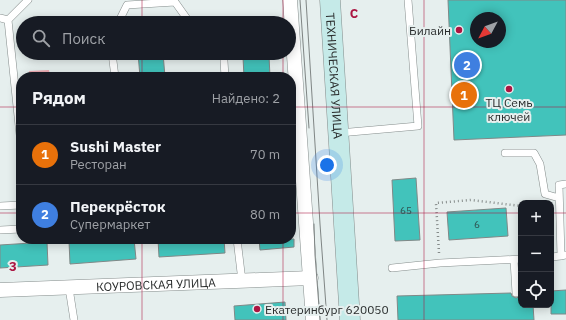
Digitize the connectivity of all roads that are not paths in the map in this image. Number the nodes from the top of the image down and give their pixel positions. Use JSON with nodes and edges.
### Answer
{"nodes":[{"id":1,"x":28,"y":0,"type":"edge"},
{"id":2,"x":290,"y":0,"type":"edge"},
{"id":3,"x":330,"y":0,"type":"edge"},
{"id":4,"x":408,"y":0,"type":"edge"},
{"id":5,"x":122,"y":16,"type":"edge"},
{"id":6,"x":185,"y":16,"type":"edge"},
{"id":7,"x":291,"y":16,"type":"edge"},
{"id":8,"x":0,"y":18,"type":"edge"},
{"id":9,"x":8,"y":20,"type":"junction"},
{"id":10,"x":113,"y":60,"type":"edge"},
{"id":11,"x":294,"y":60,"type":"edge"},
{"id":12,"x":224,"y":61,"type":"dead end"},
{"id":13,"x":114,"y":72,"type":"edge"},
{"id":14,"x":225,"y":72,"type":"edge"},
{"id":15,"x":295,"y":72,"type":"edge"},
{"id":16,"x":296,"y":88,"type":"edge"},
{"id":17,"x":16,"y":97,"type":"edge"},
{"id":18,"x":339,"y":134,"type":"junction"},
{"id":19,"x":505,"y":153,"type":"dead end"},
{"id":20,"x":566,"y":184,"type":"edge"},
{"id":21,"x":559,"y":198,"type":"junction"},
{"id":22,"x":16,"y":204,"type":"edge"},
{"id":23,"x":0,"y":206,"type":"edge"},
{"id":24,"x":16,"y":229,"type":"edge"},
{"id":25,"x":0,"y":230,"type":"edge"},
{"id":26,"x":238,"y":244,"type":"edge"},
{"id":27,"x":564,"y":256,"type":"edge"},
{"id":28,"x":554,"y":257,"type":"edge"},
{"id":29,"x":517,"y":259,"type":"edge"},
{"id":30,"x":392,"y":268,"type":"dead end"},
{"id":31,"x":311,"y":278,"type":"junction"},
{"id":32,"x":242,"y":281,"type":"junction"},
{"id":33,"x":69,"y":288,"type":"junction"},
{"id":34,"x":0,"y":290,"type":"edge"},
{"id":35,"x":516,"y":293,"type":"dead end"},
{"id":36,"x":74,"y":320,"type":"edge"},
{"id":37,"x":314,"y":320,"type":"edge"},
{"id":38,"x":350,"y":320,"type":"edge"}],
"edges":[{"from":1,"to":9,"type":"lane"},
{"from":2,"to":7,"type":"street"},
{"from":3,"to":18,"type":"main road","name":"ТЕХНИЧЕСКАЯ УЛИЦА"},
{"from":4,"to":18,"type":"lane"},
{"from":5,"to":6,"type":"lane"},
{"from":8,"to":9,"type":"lane"},
{"from":9,"to":17,"type":"lane"},
{"from":10,"to":13,"type":"lane"},
{"from":11,"to":15,"type":"street"},
{"from":12,"to":14,"type":"lane"},
{"from":16,"to":31,"type":"street"},
{"from":18,"to":38,"type":"main road","name":"ТЕХНИЧЕСКАЯ УЛИЦА"},
{"from":19,"to":21,"type":"lane"},
{"from":20,"to":21,"type":"lane"},
{"from":21,"to":27,"type":"lane"},
{"from":22,"to":23,"type":"lane"},
{"from":24,"to":25,"type":"lane"},
{"from":26,"to":32,"type":"lane"},
{"from":27,"to":28,"type":"lane"},
{"from":29,"to":30,"type":"lane"},
{"from":29,"to":35,"type":"lane"},
{"from":31,"to":32,"type":"street","name":"КОУРОВСКАЯ УЛИЦА"},
{"from":31,"to":37,"type":"street"},
{"from":32,"to":33,"type":"street","name":"КОУРОВСКАЯ УЛИЦА"},
{"from":33,"to":34,"type":"street","name":"КОУРОВСКАЯ УЛИЦА"},
{"from":33,"to":36,"type":"lane"}]}
